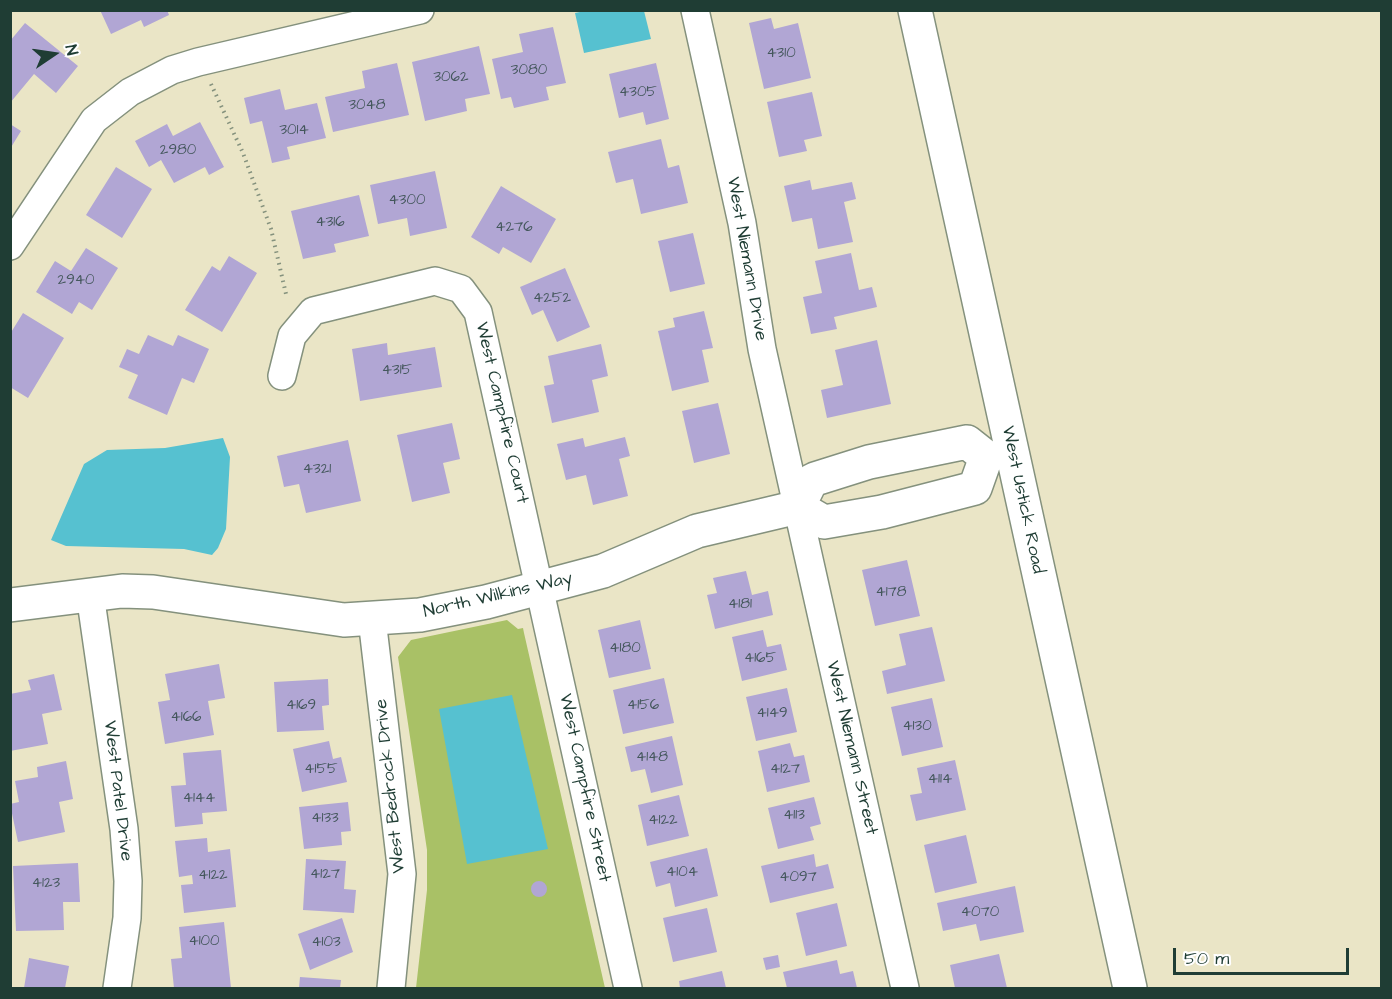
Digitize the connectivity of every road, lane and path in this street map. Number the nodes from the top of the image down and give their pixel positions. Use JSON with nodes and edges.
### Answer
{"nodes":[{"id":1,"x":694,"y":10,"type":"edge"},
{"id":2,"x":915,"y":10,"type":"edge"},
{"id":3,"x":403,"y":12,"type":"edge"},
{"id":4,"x":209,"y":80,"type":"dead end"},
{"id":5,"x":10,"y":246,"type":"edge"},
{"id":6,"x":286,"y":294,"type":"dead end"},
{"id":7,"x":282,"y":376,"type":"dead end"},
{"id":8,"x":998,"y":454,"type":"junction"},
{"id":9,"x":798,"y":507,"type":"junction"},
{"id":10,"x":540,"y":588,"type":"junction"},
{"id":11,"x":90,"y":594,"type":"junction"},
{"id":12,"x":10,"y":605,"type":"edge"},
{"id":13,"x":372,"y":619,"type":"junction"},
{"id":14,"x":117,"y":988,"type":"edge"},
{"id":15,"x":391,"y":988,"type":"edge"},
{"id":16,"x":628,"y":988,"type":"edge"},
{"id":17,"x":905,"y":988,"type":"edge"},
{"id":18,"x":1130,"y":988,"type":"edge"}],
"edges":[{"from":1,"to":9,"type":"street","name":"West Niemann Drive"},
{"from":2,"to":8,"type":"street","name":"West Ustick Road"},
{"from":3,"to":5,"type":"street"},
{"from":4,"to":6,"type":"path"},
{"from":7,"to":10,"type":"street","name":"West Campfire Court"},
{"from":8,"to":9,"type":"street"},
{"from":8,"to":9,"type":"street"},
{"from":8,"to":18,"type":"street","name":"West Ustick Road"},
{"from":9,"to":10,"type":"street","name":"North Wilkins Way"},
{"from":9,"to":17,"type":"street","name":"West Niemann Street"},
{"from":10,"to":13,"type":"street","name":"North Wilkins Way"},
{"from":10,"to":16,"type":"street","name":"West Campfire Street"},
{"from":11,"to":12,"type":"street","name":"North Wilkins Way"},
{"from":11,"to":13,"type":"street","name":"North Wilkins Way"},
{"from":11,"to":14,"type":"street","name":"West Patel Drive"},
{"from":13,"to":15,"type":"street","name":"West Bedrock Drive"}]}
